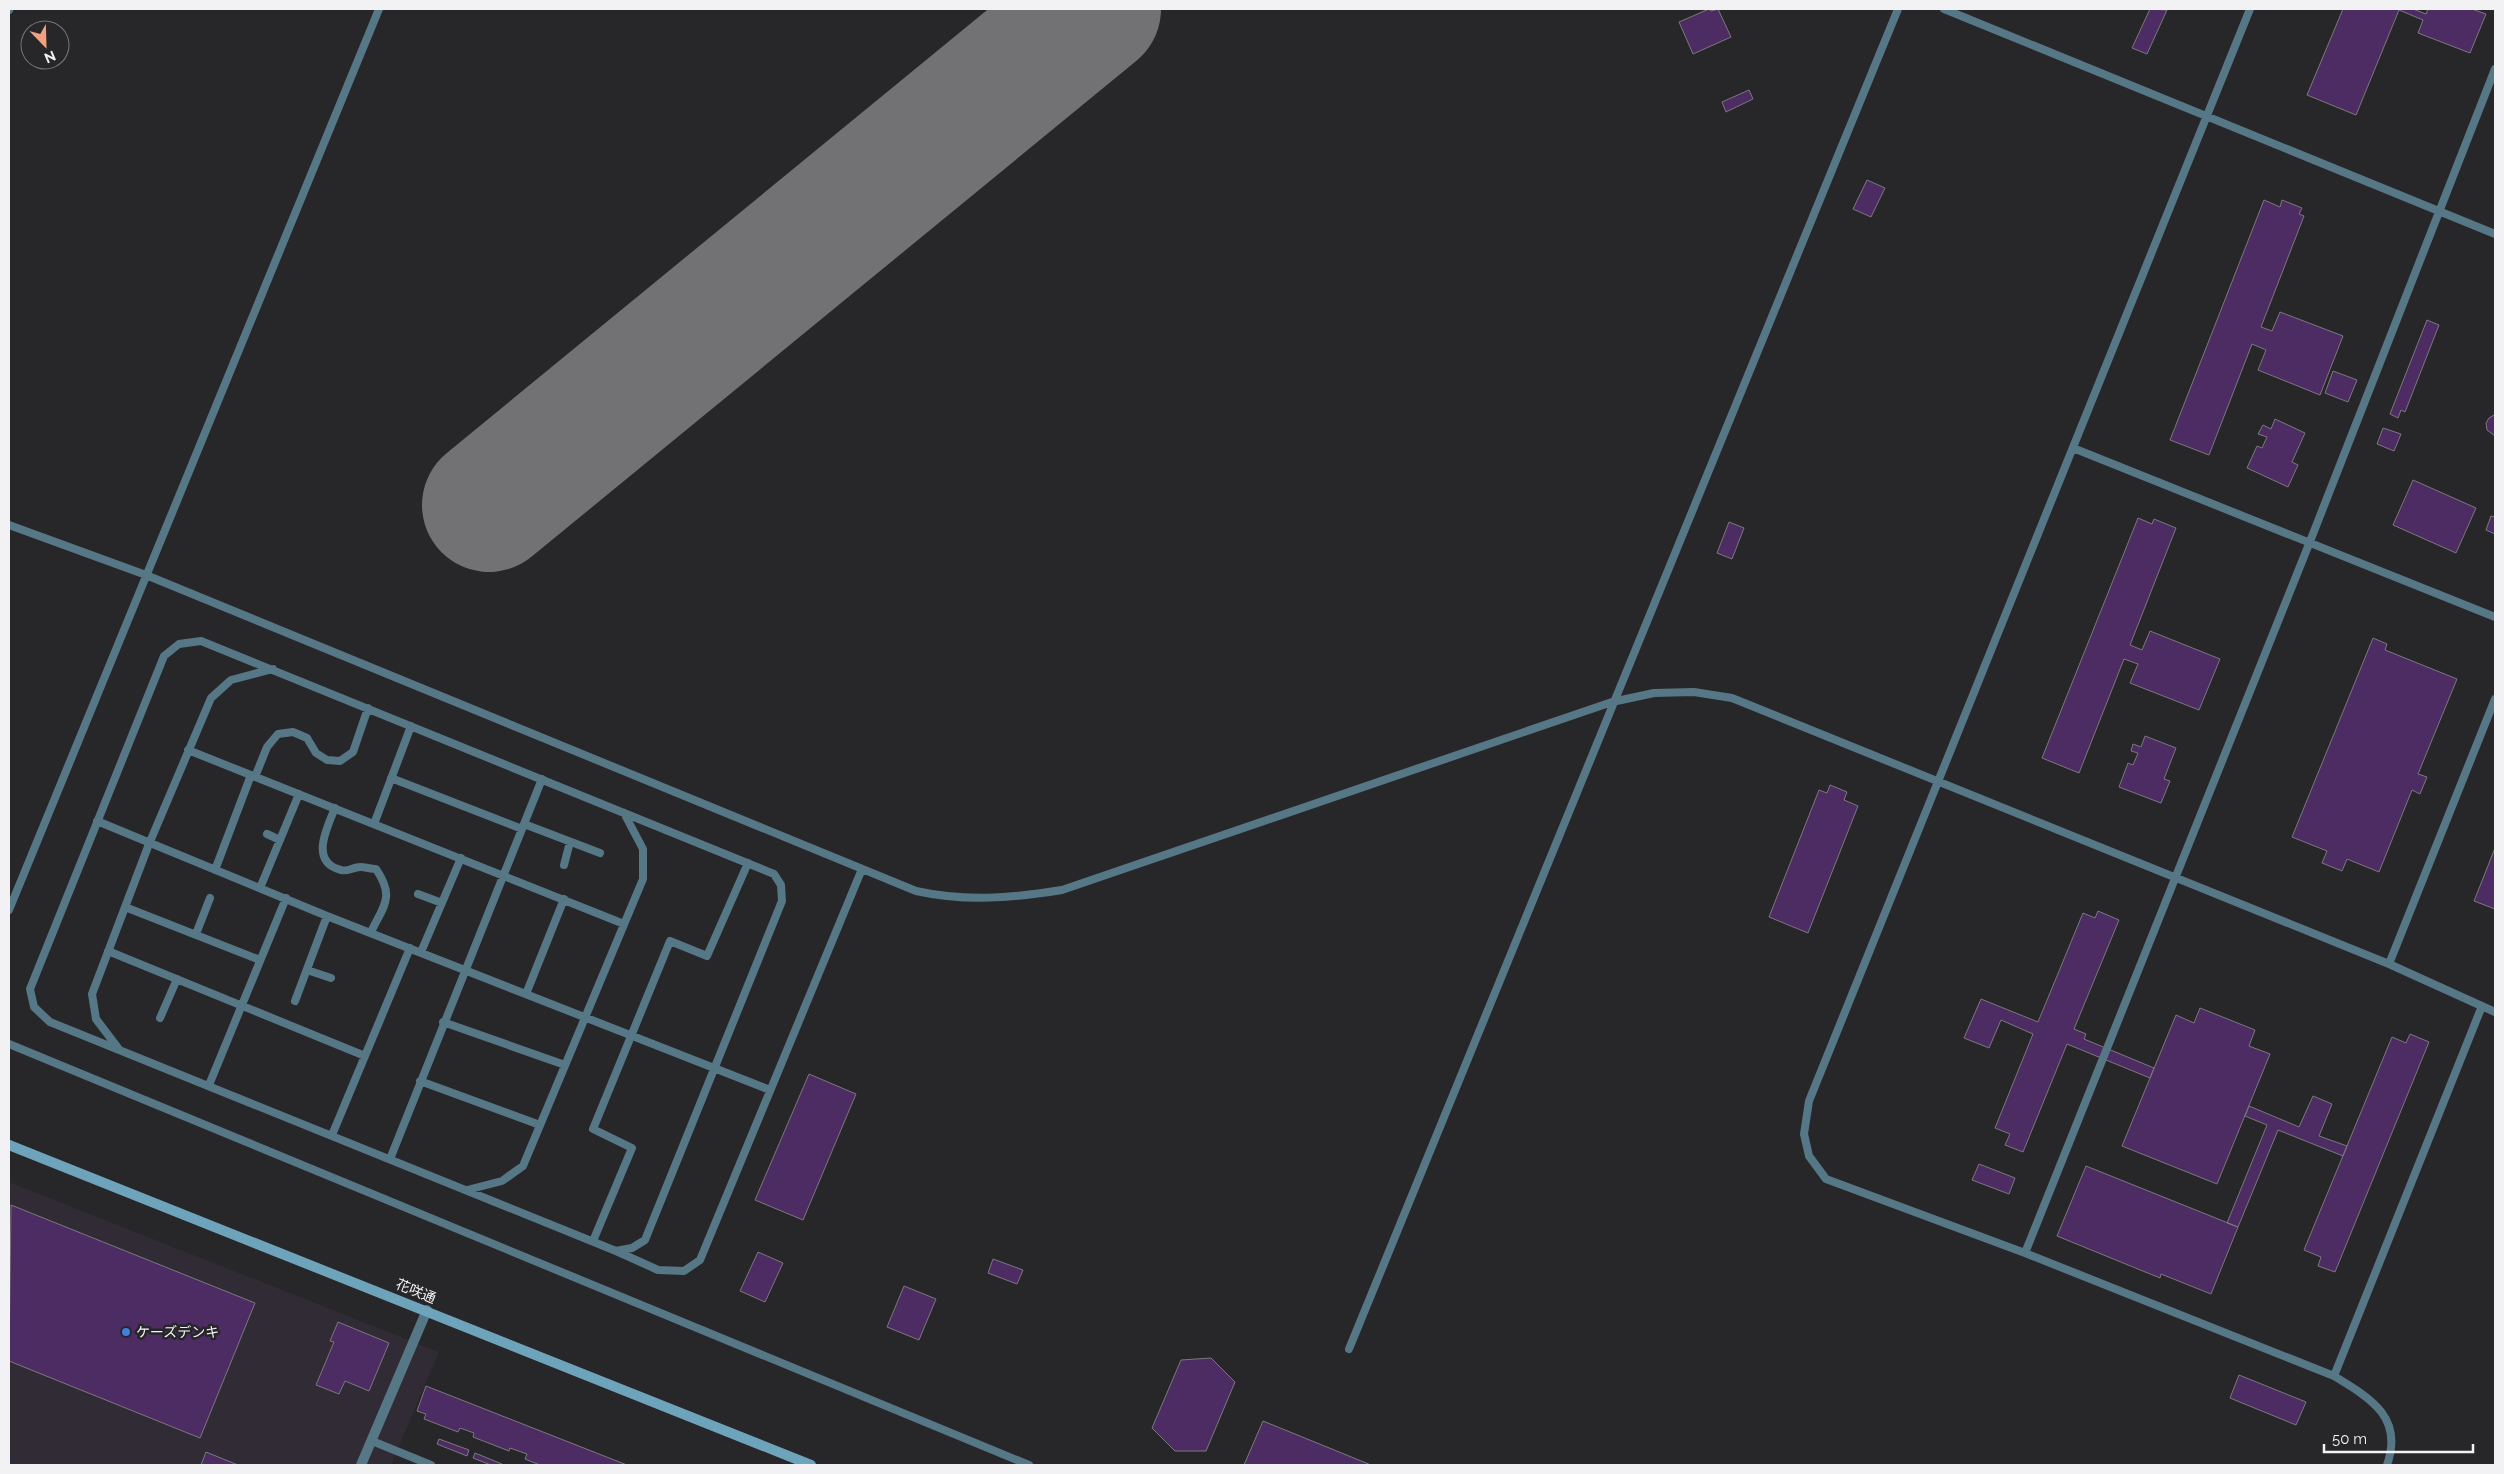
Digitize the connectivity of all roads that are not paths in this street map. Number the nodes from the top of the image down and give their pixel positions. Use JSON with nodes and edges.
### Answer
{"nodes":[{"id":1,"x":379,"y":9,"type":"edge"},
{"id":2,"x":1898,"y":9,"type":"edge"},
{"id":3,"x":1944,"y":9,"type":"edge"},
{"id":4,"x":2250,"y":9,"type":"edge"},
{"id":5,"x":2495,"y":69,"type":"edge"},
{"id":6,"x":2207,"y":117,"type":"junction"},
{"id":7,"x":2439,"y":210,"type":"junction"},
{"id":8,"x":2495,"y":234,"type":"edge"},
{"id":9,"x":2073,"y":448,"type":"junction"},
{"id":10,"x":9,"y":525,"type":"edge"},
{"id":11,"x":2309,"y":544,"type":"junction"},
{"id":12,"x":146,"y":575,"type":"junction"},
{"id":13,"x":2495,"y":617,"type":"edge"},
{"id":14,"x":273,"y":669,"type":"junction"},
{"id":15,"x":2495,"y":699,"type":"edge"},
{"id":16,"x":1612,"y":702,"type":"junction"},
{"id":17,"x":368,"y":708,"type":"junction"},
{"id":18,"x":411,"y":726,"type":"junction"},
{"id":19,"x":188,"y":750,"type":"junction"},
{"id":20,"x":253,"y":776,"type":"junction"},
{"id":21,"x":391,"y":778,"type":"junction"},
{"id":22,"x":542,"y":780,"type":"junction"},
{"id":23,"x":1938,"y":781,"type":"junction"},
{"id":24,"x":299,"y":794,"type":"junction"},
{"id":25,"x":335,"y":808,"type":"junction"},
{"id":26,"x":624,"y":812,"type":"junction"},
{"id":27,"x":97,"y":821,"type":"junction"},
{"id":28,"x":374,"y":824,"type":"junction"},
{"id":29,"x":523,"y":826,"type":"junction"},
{"id":30,"x":267,"y":834,"type":"dead end"},
{"id":31,"x":280,"y":840,"type":"junction"},
{"id":32,"x":570,"y":842,"type":"junction"},
{"id":33,"x":149,"y":844,"type":"junction"},
{"id":34,"x":600,"y":853,"type":"dead end"},
{"id":35,"x":461,"y":858,"type":"junction"},
{"id":36,"x":748,"y":863,"type":"junction"},
{"id":37,"x":564,"y":864,"type":"dead end"},
{"id":38,"x":862,"y":869,"type":"junction"},
{"id":39,"x":215,"y":870,"type":"junction"},
{"id":40,"x":503,"y":875,"type":"junction"},
{"id":41,"x":2176,"y":877,"type":"junction"},
{"id":42,"x":260,"y":888,"type":"junction"},
{"id":43,"x":418,"y":894,"type":"dead end"},
{"id":44,"x":210,"y":898,"type":"dead end"},
{"id":45,"x":286,"y":898,"type":"junction"},
{"id":46,"x":564,"y":899,"type":"junction"},
{"id":47,"x":442,"y":903,"type":"junction"},
{"id":48,"x":125,"y":907,"type":"junction"},
{"id":49,"x":9,"y":910,"type":"edge"},
{"id":50,"x":327,"y":916,"type":"junction"},
{"id":51,"x":624,"y":924,"type":"junction"},
{"id":52,"x":370,"y":932,"type":"junction"},
{"id":53,"x":196,"y":934,"type":"junction"},
{"id":54,"x":410,"y":948,"type":"junction"},
{"id":55,"x":108,"y":951,"type":"junction"},
{"id":56,"x":421,"y":952,"type":"junction"},
{"id":57,"x":260,"y":960,"type":"junction"},
{"id":58,"x":2389,"y":964,"type":"junction"},
{"id":59,"x":307,"y":970,"type":"junction"},
{"id":60,"x":464,"y":970,"type":"junction"},
{"id":61,"x":331,"y":978,"type":"dead end"},
{"id":62,"x":177,"y":979,"type":"junction"},
{"id":63,"x":526,"y":994,"type":"junction"},
{"id":64,"x":295,"y":1001,"type":"dead end"},
{"id":65,"x":242,"y":1006,"type":"junction"},
{"id":66,"x":2482,"y":1006,"type":"junction"},
{"id":67,"x":2495,"y":1012,"type":"edge"},
{"id":68,"x":160,"y":1018,"type":"dead end"},
{"id":69,"x":585,"y":1018,"type":"junction"},
{"id":70,"x":444,"y":1022,"type":"junction"},
{"id":71,"x":631,"y":1036,"type":"junction"},
{"id":72,"x":9,"y":1044,"type":"edge"},
{"id":73,"x":119,"y":1049,"type":"junction"},
{"id":74,"x":365,"y":1056,"type":"junction"},
{"id":75,"x":565,"y":1065,"type":"junction"},
{"id":76,"x":714,"y":1070,"type":"junction"},
{"id":77,"x":420,"y":1081,"type":"junction"},
{"id":78,"x":209,"y":1085,"type":"junction"},
{"id":79,"x":770,"y":1090,"type":"junction"},
{"id":80,"x":540,"y":1125,"type":"junction"},
{"id":81,"x":332,"y":1135,"type":"junction"},
{"id":82,"x":9,"y":1145,"type":"edge"},
{"id":83,"x":390,"y":1159,"type":"junction"},
{"id":84,"x":467,"y":1190,"type":"junction"},
{"id":85,"x":593,"y":1241,"type":"junction"},
{"id":86,"x":616,"y":1251,"type":"junction"},
{"id":87,"x":2025,"y":1253,"type":"junction"},
{"id":88,"x":427,"y":1310,"type":"junction"},
{"id":89,"x":1349,"y":1350,"type":"dead end"},
{"id":90,"x":2334,"y":1376,"type":"junction"},
{"id":91,"x":372,"y":1441,"type":"junction"},
{"id":92,"x":362,"y":1465,"type":"edge"},
{"id":93,"x":431,"y":1465,"type":"edge"},
{"id":94,"x":811,"y":1465,"type":"edge"},
{"id":95,"x":1028,"y":1465,"type":"edge"},
{"id":96,"x":2387,"y":1465,"type":"edge"}],
"edges":[{"from":1,"to":12,"type":"lane"},
{"from":2,"to":16,"type":"lane"},
{"from":3,"to":6,"type":"lane"},
{"from":4,"to":6,"type":"lane"},
{"from":5,"to":7,"type":"lane"},
{"from":6,"to":7,"type":"lane"},
{"from":6,"to":9,"type":"lane"},
{"from":7,"to":8,"type":"lane"},
{"from":7,"to":11,"type":"lane"},
{"from":9,"to":11,"type":"lane"},
{"from":9,"to":23,"type":"lane"},
{"from":10,"to":12,"type":"lane"},
{"from":11,"to":13,"type":"lane"},
{"from":11,"to":41,"type":"lane"},
{"from":12,"to":38,"type":"lane"},
{"from":12,"to":49,"type":"lane"},
{"from":14,"to":17,"type":"lane"},
{"from":14,"to":19,"type":"lane"},
{"from":14,"to":27,"type":"lane"},
{"from":15,"to":58,"type":"lane"},
{"from":16,"to":23,"type":"lane"},
{"from":16,"to":38,"type":"lane"},
{"from":16,"to":89,"type":"lane"},
{"from":17,"to":18,"type":"lane"},
{"from":17,"to":20,"type":"lane"},
{"from":18,"to":21,"type":"lane"},
{"from":18,"to":22,"type":"lane"},
{"from":19,"to":20,"type":"lane"},
{"from":19,"to":33,"type":"lane"},
{"from":20,"to":24,"type":"lane"},
{"from":20,"to":39,"type":"lane"},
{"from":21,"to":28,"type":"lane"},
{"from":21,"to":29,"type":"lane"},
{"from":22,"to":26,"type":"lane"},
{"from":22,"to":29,"type":"lane"},
{"from":23,"to":41,"type":"lane"},
{"from":23,"to":87,"type":"lane"},
{"from":24,"to":25,"type":"lane"},
{"from":24,"to":31,"type":"lane"},
{"from":25,"to":28,"type":"lane"},
{"from":25,"to":52,"type":"lane"},
{"from":26,"to":36,"type":"lane"},
{"from":26,"to":51,"type":"lane"},
{"from":27,"to":33,"type":"lane"},
{"from":27,"to":73,"type":"lane"},
{"from":28,"to":35,"type":"lane"},
{"from":29,"to":32,"type":"lane"},
{"from":29,"to":40,"type":"lane"},
{"from":30,"to":31,"type":"lane"},
{"from":31,"to":42,"type":"lane"},
{"from":32,"to":34,"type":"lane"},
{"from":32,"to":37,"type":"lane"},
{"from":33,"to":39,"type":"lane"},
{"from":33,"to":48,"type":"lane"},
{"from":35,"to":40,"type":"lane"},
{"from":35,"to":47,"type":"lane"},
{"from":36,"to":71,"type":"lane"},
{"from":36,"to":76,"type":"lane"},
{"from":38,"to":79,"type":"lane"},
{"from":39,"to":42,"type":"lane"},
{"from":40,"to":46,"type":"lane"},
{"from":40,"to":60,"type":"lane"},
{"from":41,"to":58,"type":"lane"},
{"from":41,"to":87,"type":"lane"},
{"from":42,"to":45,"type":"lane"},
{"from":43,"to":47,"type":"lane"},
{"from":44,"to":53,"type":"lane"},
{"from":45,"to":50,"type":"lane"},
{"from":45,"to":57,"type":"lane"},
{"from":46,"to":51,"type":"lane"},
{"from":46,"to":63,"type":"lane"},
{"from":47,"to":56,"type":"lane"},
{"from":48,"to":53,"type":"lane"},
{"from":48,"to":55,"type":"lane"},
{"from":50,"to":52,"type":"lane"},
{"from":50,"to":59,"type":"lane"},
{"from":51,"to":69,"type":"lane"},
{"from":52,"to":54,"type":"lane"},
{"from":53,"to":57,"type":"lane"},
{"from":54,"to":56,"type":"lane"},
{"from":54,"to":74,"type":"lane"},
{"from":55,"to":62,"type":"lane"},
{"from":55,"to":73,"type":"lane"},
{"from":56,"to":60,"type":"lane"},
{"from":57,"to":65,"type":"lane"},
{"from":58,"to":66,"type":"lane"},
{"from":59,"to":61,"type":"lane"},
{"from":59,"to":64,"type":"lane"},
{"from":60,"to":63,"type":"lane"},
{"from":60,"to":70,"type":"lane"},
{"from":62,"to":65,"type":"lane"},
{"from":62,"to":68,"type":"lane"},
{"from":63,"to":69,"type":"lane"},
{"from":65,"to":74,"type":"lane"},
{"from":65,"to":78,"type":"lane"},
{"from":66,"to":67,"type":"lane"},
{"from":66,"to":90,"type":"lane"},
{"from":69,"to":71,"type":"lane"},
{"from":69,"to":75,"type":"lane"},
{"from":70,"to":75,"type":"lane"},
{"from":70,"to":77,"type":"lane"},
{"from":71,"to":76,"type":"lane"},
{"from":71,"to":85,"type":"lane"},
{"from":72,"to":95,"type":"lane"},
{"from":73,"to":78,"type":"lane"},
{"from":74,"to":81,"type":"lane"},
{"from":75,"to":80,"type":"lane"},
{"from":76,"to":79,"type":"lane"},
{"from":76,"to":86,"type":"lane"},
{"from":77,"to":80,"type":"lane"},
{"from":77,"to":83,"type":"lane"},
{"from":78,"to":81,"type":"lane"},
{"from":79,"to":86,"type":"lane"},
{"from":80,"to":84,"type":"lane"},
{"from":81,"to":83,"type":"lane"},
{"from":82,"to":88,"type":"street","name":"花咲通"},
{"from":83,"to":84,"type":"lane"},
{"from":84,"to":85,"type":"lane"},
{"from":85,"to":86,"type":"lane"},
{"from":87,"to":90,"type":"lane"},
{"from":88,"to":91,"type":"street"},
{"from":88,"to":94,"type":"street","name":"花咲通"},
{"from":90,"to":96,"type":"lane"},
{"from":91,"to":92,"type":"street"},
{"from":91,"to":93,"type":"lane"}]}
